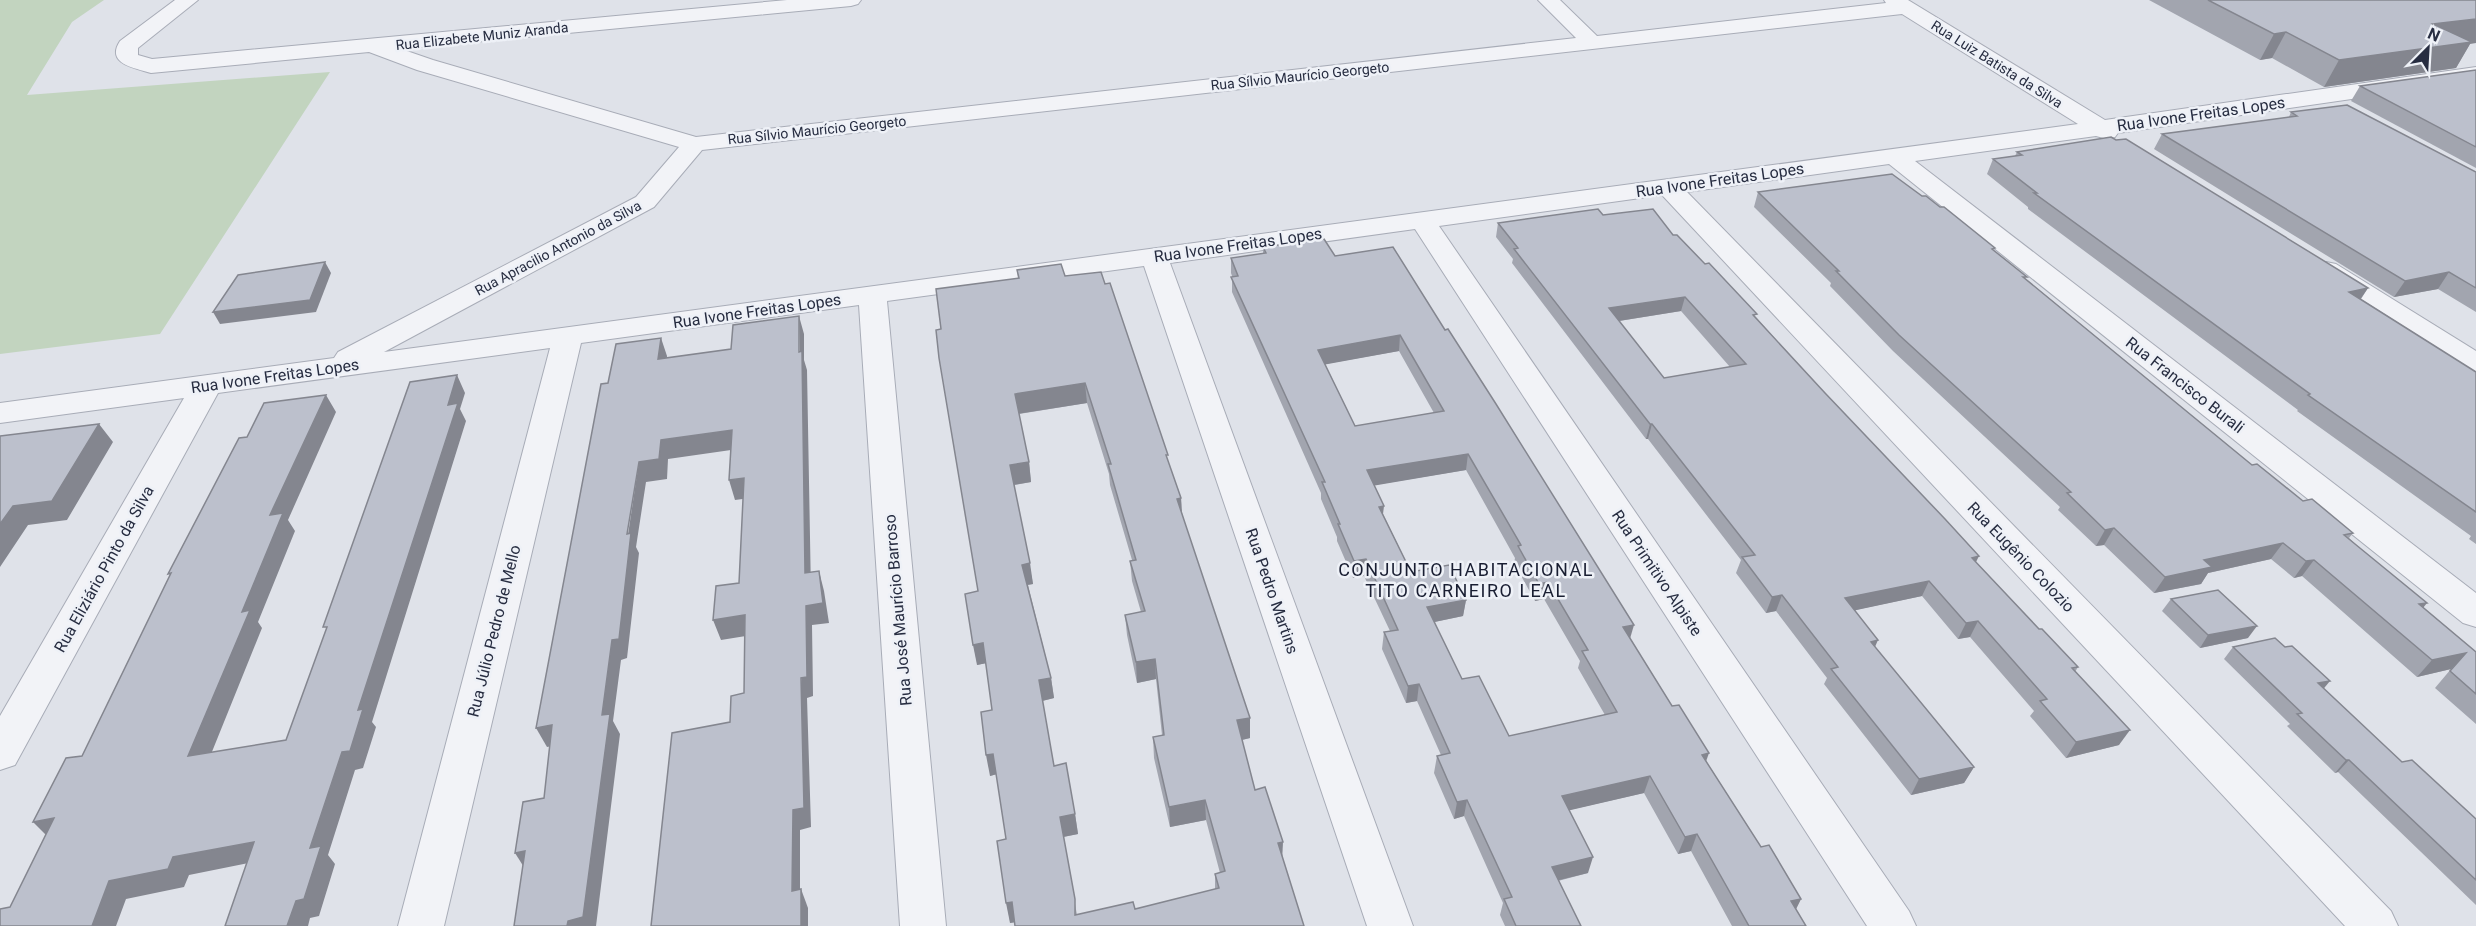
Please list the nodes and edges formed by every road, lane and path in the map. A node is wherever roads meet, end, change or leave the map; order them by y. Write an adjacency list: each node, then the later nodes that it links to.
1 (188, 0): 6 (street, Rua Elizabete Muniz Aranda)
2 (851, 0): 6 (street, Rua Elizabete Muniz Aranda)
3 (1548, 0): 5 (street)
4 (1900, 4): 5 (street, Rua Sílvio Maurício Georgeto); 10 (street, Rua Luiz Batista da Silva)
5 (1593, 43): 11 (street, Rua Sílvio Maurício Georgeto)
6 (373, 46): 11 (street)
7 (2476, 74): 8 (street, Rua Ivone Freitas Lopes)
8 (2318, 97): 9 (street); 10 (street, Rua Ivone Freitas Lopes)
9 (2349, 114)
10 (2101, 128): 12 (street, Rua Luiz Batista da Silva); 13 (street, Rua Ivone Freitas Lopes)
11 (695, 144): 21 (street, Rua Apracilio Antonio da Silva)
12 (2131, 148)
13 (1894, 156): 14 (street, Rua Ivone Freitas Lopes); 24 (street, Rua Francisco Burali)
14 (1668, 187): 15 (street, Rua Ivone Freitas Lopes); 30 (street, Rua Eugênio Colozio)
15 (1422, 220): 17 (street, Rua Ivone Freitas Lopes); 29 (street, Rua Primitivo Alpiste)
16 (2304, 256): 20 (street)
17 (1154, 257): 18 (street, Rua Ivone Freitas Lopes); 28 (street, Rua Pedro Martins)
18 (872, 295): 19 (street, Rua Ivone Freitas Lopes); 27 (street, Rua José Maurício Barroso)
19 (568, 336): 21 (street, Rua Ivone Freitas Lopes); 26 (street, Rua Júlio Pedro de Mello)
20 (2476, 364)
21 (328, 369): 22 (street, Rua Ivone Freitas Lopes)
22 (207, 385): 23 (street, Rua Ivone Freitas Lopes); 25 (street, Rua Eliziário Pinto da Silva)
23 (0, 413)
24 (2476, 613)
25 (0, 753)
26 (421, 926)
27 (923, 926)
28 (1389, 926)
29 (1893, 926)
30 (2375, 926)

